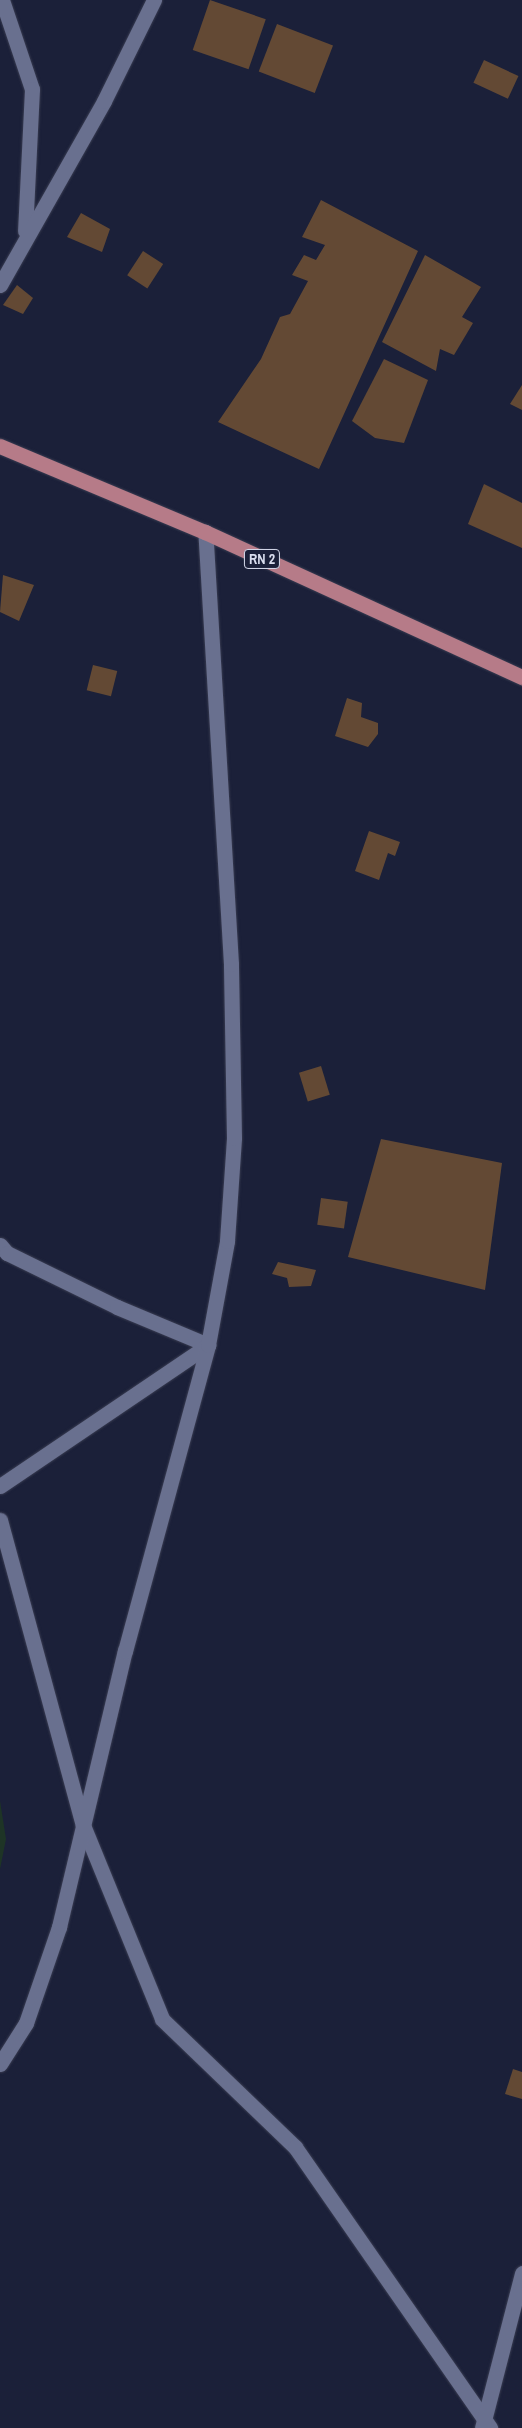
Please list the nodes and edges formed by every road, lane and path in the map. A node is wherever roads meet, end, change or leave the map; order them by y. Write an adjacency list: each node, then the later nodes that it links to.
1 (2, 0): 3 (street)
2 (154, 0): 3 (street)
3 (25, 234): 4 (street)
4 (0, 285)
5 (0, 446): 6 (highway, RN 2)
6 (205, 532): 7 (highway, RN 2); 9 (street)
7 (522, 678)
8 (0, 1245): 9 (street)
9 (208, 1345): 10 (street); 12 (street)
10 (0, 1486)
11 (0, 1520): 12 (street)
12 (83, 1825): 13 (street); 16 (street)
13 (0, 2064)
14 (522, 2273): 15 (street)
15 (516, 2319): 16 (street)
16 (485, 2425)

